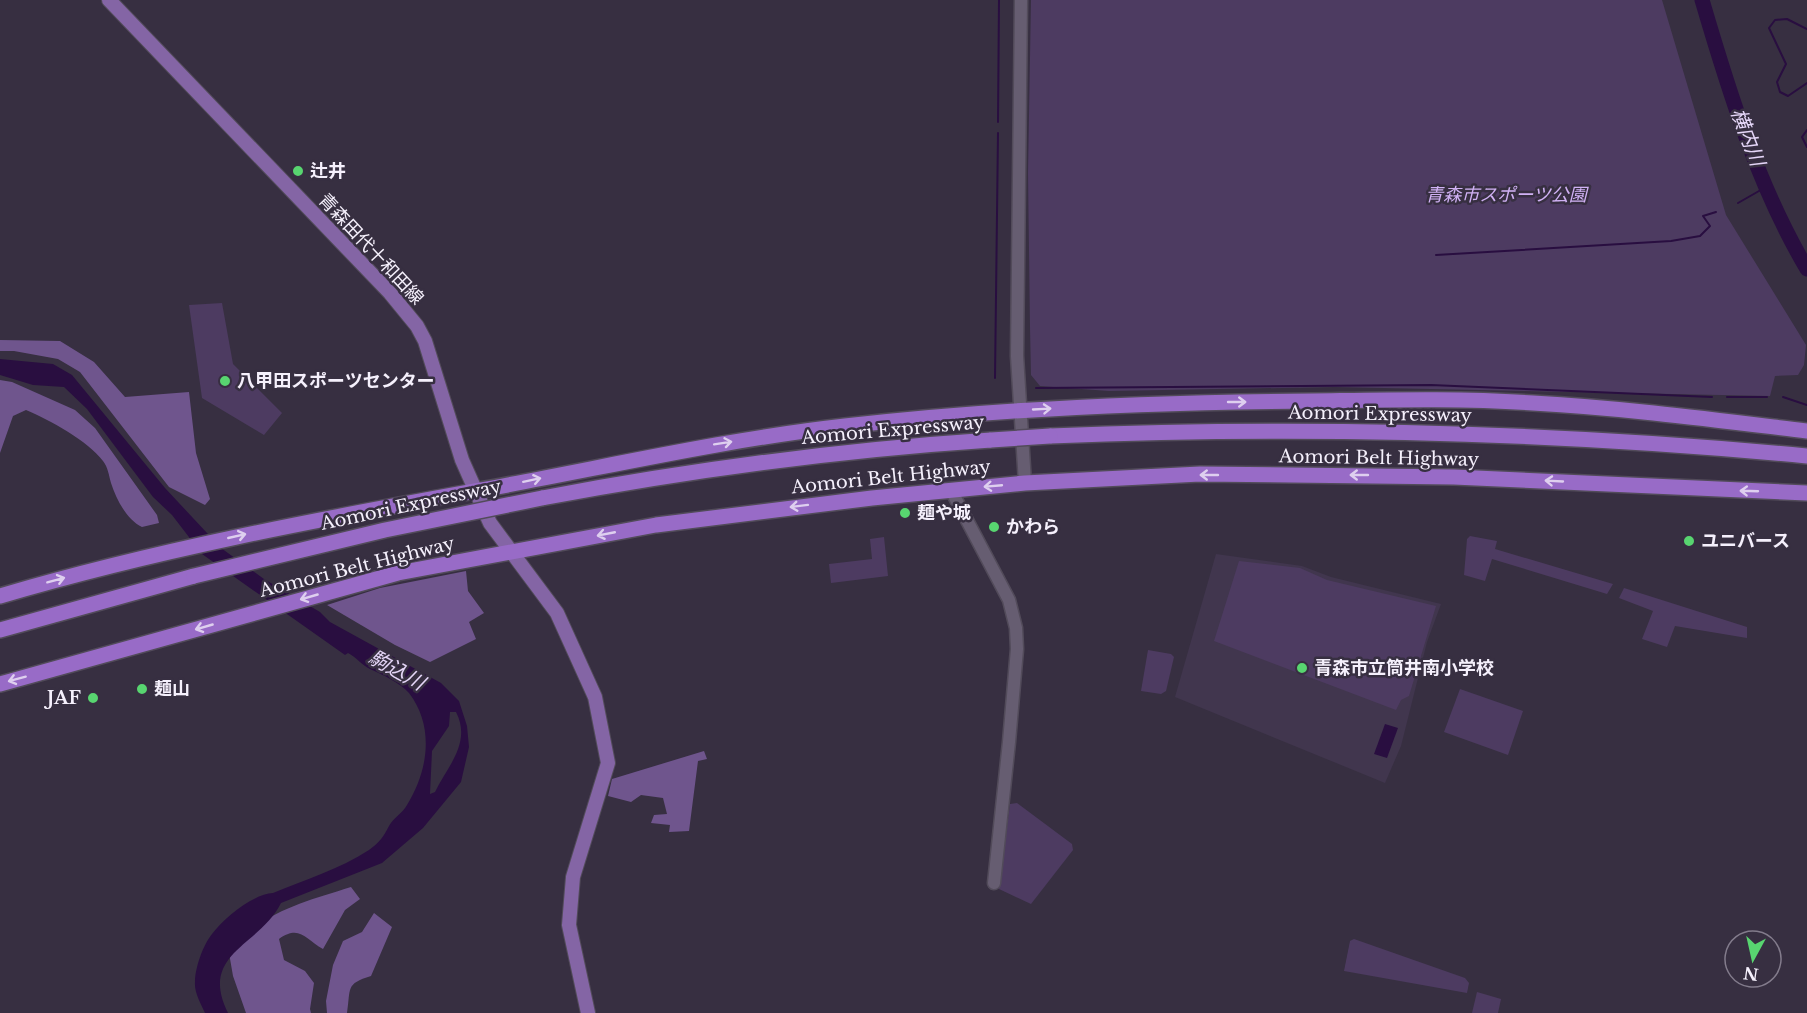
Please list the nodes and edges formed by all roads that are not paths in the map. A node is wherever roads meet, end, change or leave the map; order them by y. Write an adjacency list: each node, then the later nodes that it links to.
1 (109, 0): 8 (main road, 青森田代十和田線)
2 (1021, 0): 3 (street)
3 (1019, 410): 4 (highway, one-way to 4); 6 (street); 8 (highway, one-way to 3)
4 (1807, 431)
5 (1807, 456): 12 (highway, Aomori Expressway, bridge)
6 (1025, 483): 7 (highway, Aomori Belt Highway, one-way to 7); 9 (highway, Aomori Belt Highway, one-way to 6)
7 (951, 490): 10 (highway, Aomori Belt Highway, one-way to 10); 14 (street)
8 (475, 491): 10 (main road, 青森田代十和田線); 11 (highway, one-way to 8)
9 (1807, 493)
10 (509, 552): 13 (highway, Aomori Belt Highway, one-way to 13); 15 (main road, 青森田代十和田線)
11 (0, 596)
12 (0, 630)
13 (0, 684)
14 (994, 884)
15 (588, 1013)

